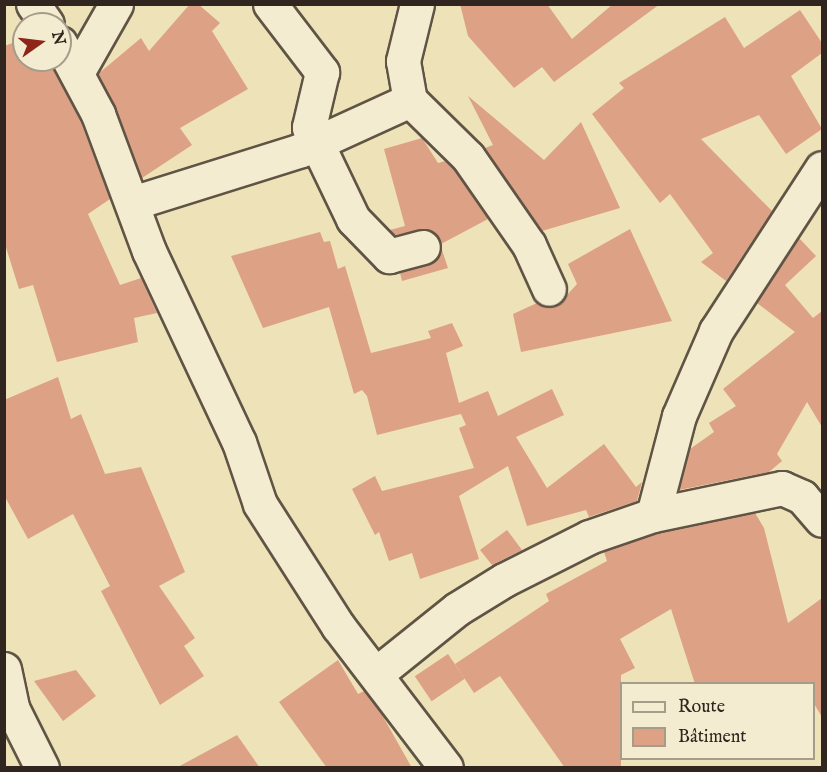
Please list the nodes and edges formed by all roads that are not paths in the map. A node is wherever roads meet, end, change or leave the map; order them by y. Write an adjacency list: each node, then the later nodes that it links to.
1 (116, 4): 5 (street)
2 (270, 4): 7 (street)
3 (417, 4): 6 (street)
4 (72, 62): 5 (street)
5 (78, 71): 9 (street)
6 (410, 100): 7 (street); 11 (street)
7 (316, 144): 9 (street); 10 (street)
8 (822, 168): 12 (street)
9 (132, 203): 15 (street)
10 (423, 247)
11 (549, 289)
12 (653, 515): 13 (street); 15 (street)
13 (822, 520)
14 (4, 669): 16 (street)
15 (375, 674): 17 (street)
16 (42, 768)
17 (446, 768)

